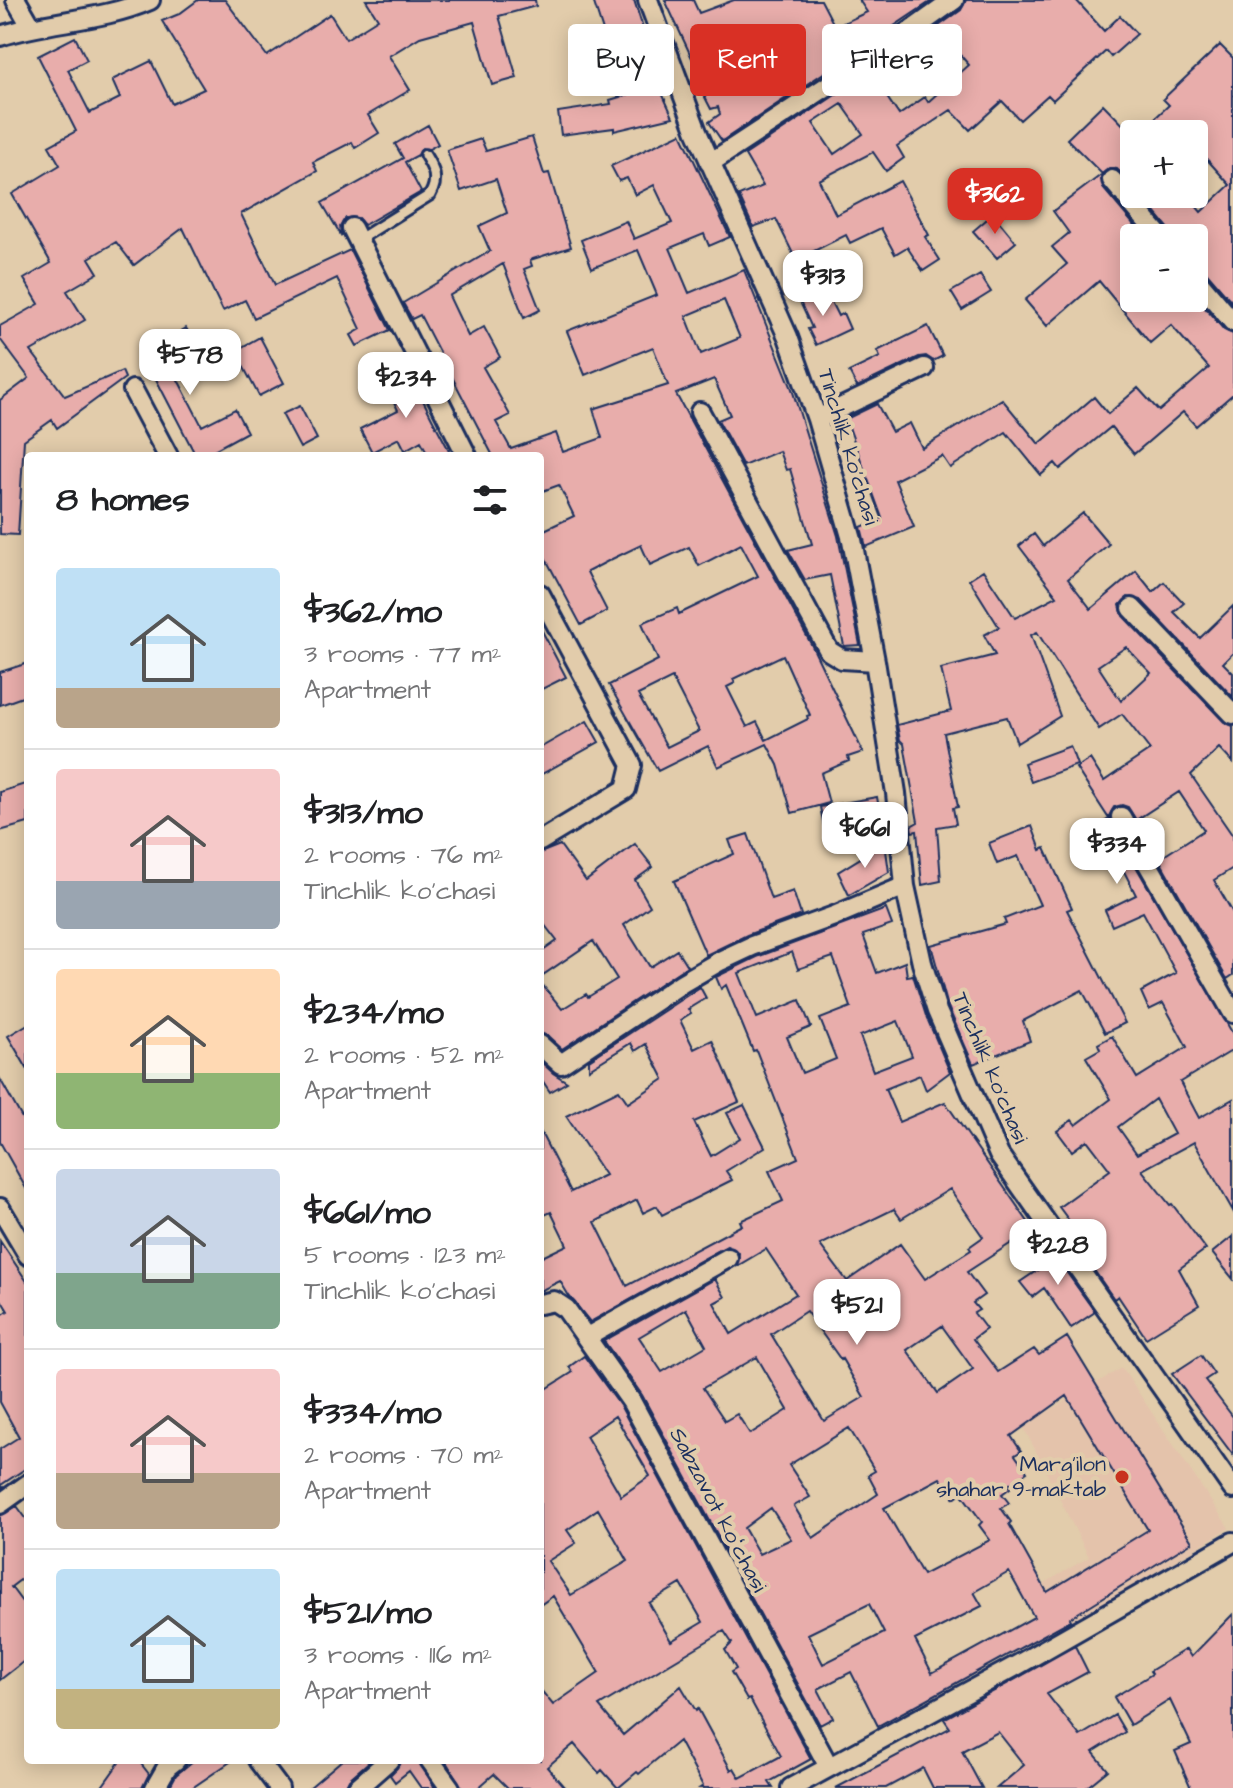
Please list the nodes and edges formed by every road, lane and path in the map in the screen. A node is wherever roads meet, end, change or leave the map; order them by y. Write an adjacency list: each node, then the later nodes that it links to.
1 (16, 0): 5 (street)
2 (150, 0): 5 (street)
3 (648, 0): 8 (street, Tinchlik ko'chasi)
4 (954, 0): 8 (street)
5 (31, 26): 6 (street)
6 (0, 36)
7 (425, 155): 11 (lane)
8 (710, 163): 17 (street, Tinchlik ko'chasi)
9 (1112, 180): 10 (street)
10 (1149, 224)
11 (355, 234): 19 (street)
12 (1208, 293): 13 (street)
13 (1233, 322)
14 (924, 368): 17 (street)
15 (133, 390): 18 (street)
16 (700, 412): 22 (street)
17 (817, 419): 22 (street, Tinchlik ko'chasi)
18 (166, 452)
19 (465, 452)
20 (544, 601): 25 (street)
21 (1132, 608): 23 (street)
22 (875, 661): 26 (street, Tinchlik ko'chasi)
23 (1233, 714)
24 (1121, 817): 27 (street)
25 (544, 839)
26 (905, 886): 28 (street); 35 (street, Tinchlik ko'chasi)
27 (1233, 1013)
28 (544, 1049)
29 (0, 1208): 30 (street)
30 (24, 1248)
31 (728, 1258): 33 (street)
32 (544, 1303): 33 (street, Sabzavot koʻchasi)
33 (587, 1337): 42 (street, Sabzavot koʻchasi)
34 (24, 1487): 36 (street)
35 (1233, 1489)
36 (0, 1504)
37 (1233, 1542): 42 (street)
38 (171, 1764): 43 (street)
39 (261, 1764): 44 (street)
40 (384, 1764): 45 (street)
41 (433, 1764): 46 (street)
42 (829, 1767): 47 (street)
43 (155, 1788)
44 (279, 1788)
45 (357, 1788)
46 (450, 1788)
47 (791, 1788)

